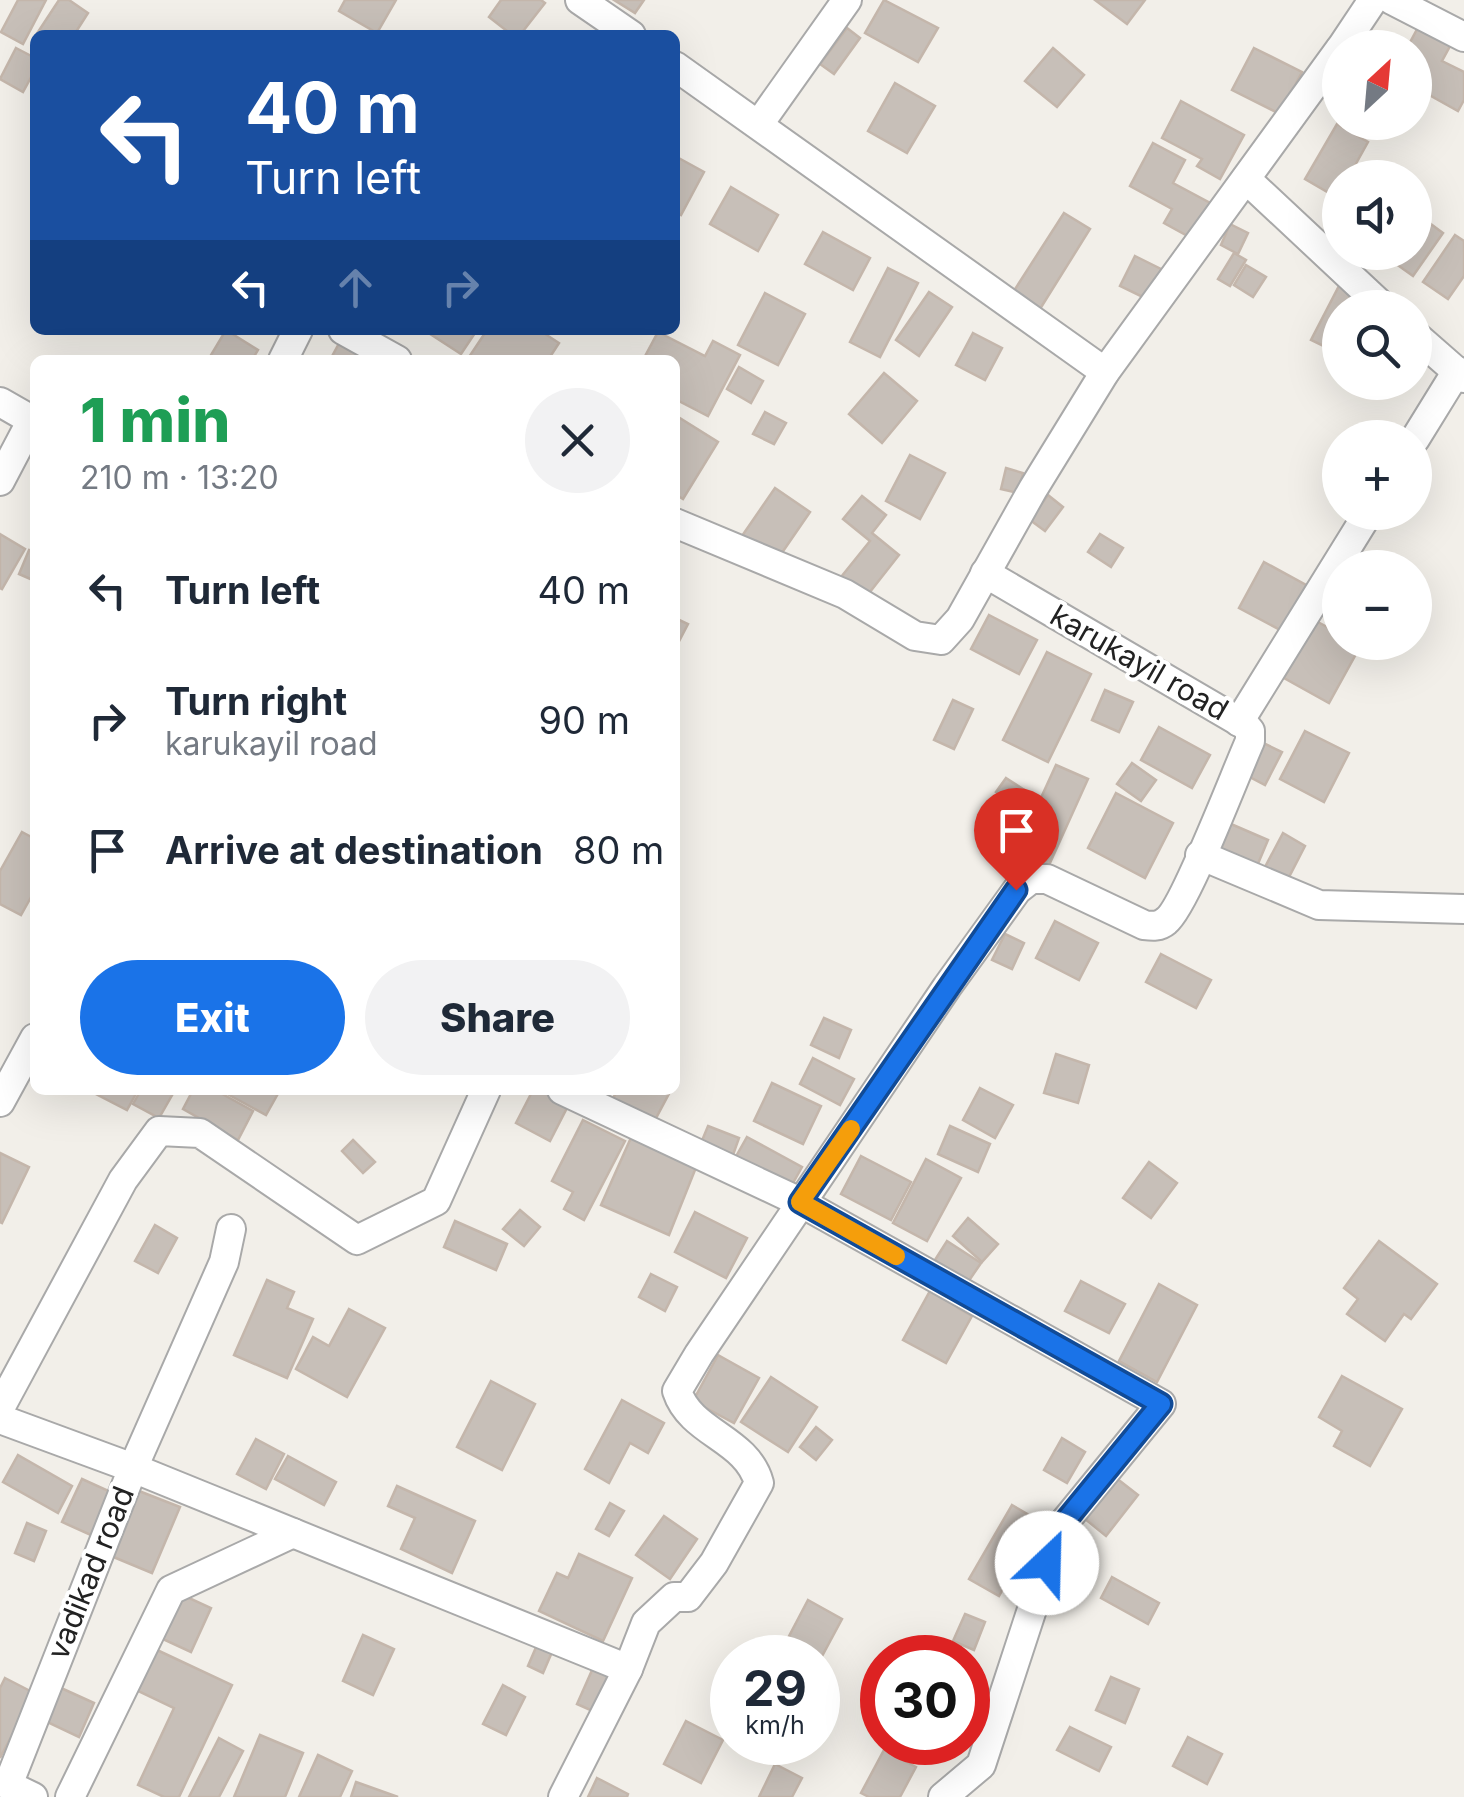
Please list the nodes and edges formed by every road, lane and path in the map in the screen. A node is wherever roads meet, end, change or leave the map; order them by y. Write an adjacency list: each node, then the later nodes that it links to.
1 (580, 0): 5 (street)
2 (848, 0): 10 (street)
3 (1373, 0): 6 (street)
4 (1392, 0): 7 (street)
5 (624, 30)
6 (1352, 30)
7 (1464, 36)
8 (680, 69): 10 (street)
9 (1322, 73): 11 (street)
10 (758, 124): 16 (street)
11 (1246, 179): 12 (street); 16 (street)
12 (1365, 290)
13 (352, 335): 15 (street)
14 (1432, 349): 17 (street)
15 (388, 355)
16 (1105, 372): 25 (street)
17 (1461, 374): 20 (street)
18 (0, 402): 19 (street)
19 (30, 419)
20 (1428, 420)
21 (30, 426): 22 (street)
22 (0, 481)
23 (680, 526): 25 (street)
24 (1358, 530): 26 (street)
25 (985, 573): 26 (street, karukayil road)
26 (1239, 722): 27 (street, karukayil road)
27 (1200, 854): 28 (street); 33 (street, karukayil road)
28 (1464, 908)
29 (30, 1047): 32 (street)
30 (484, 1095): 35 (street)
31 (573, 1095): 33 (street)
32 (0, 1102)
33 (800, 1202): 39 (street, karukayil road); 43 (street)
34 (232, 1229): 37 (street)
35 (0, 1408)
36 (0, 1419): 37 (street, vadikad road)
37 (133, 1468): 38 (street); 40 (street, vadikad road)
38 (294, 1533): 39 (street); 41 (street)
39 (628, 1668): 42 (street, karukayil road)
40 (14, 1788)
41 (70, 1797)
42 (563, 1797)
43 (943, 1797)

